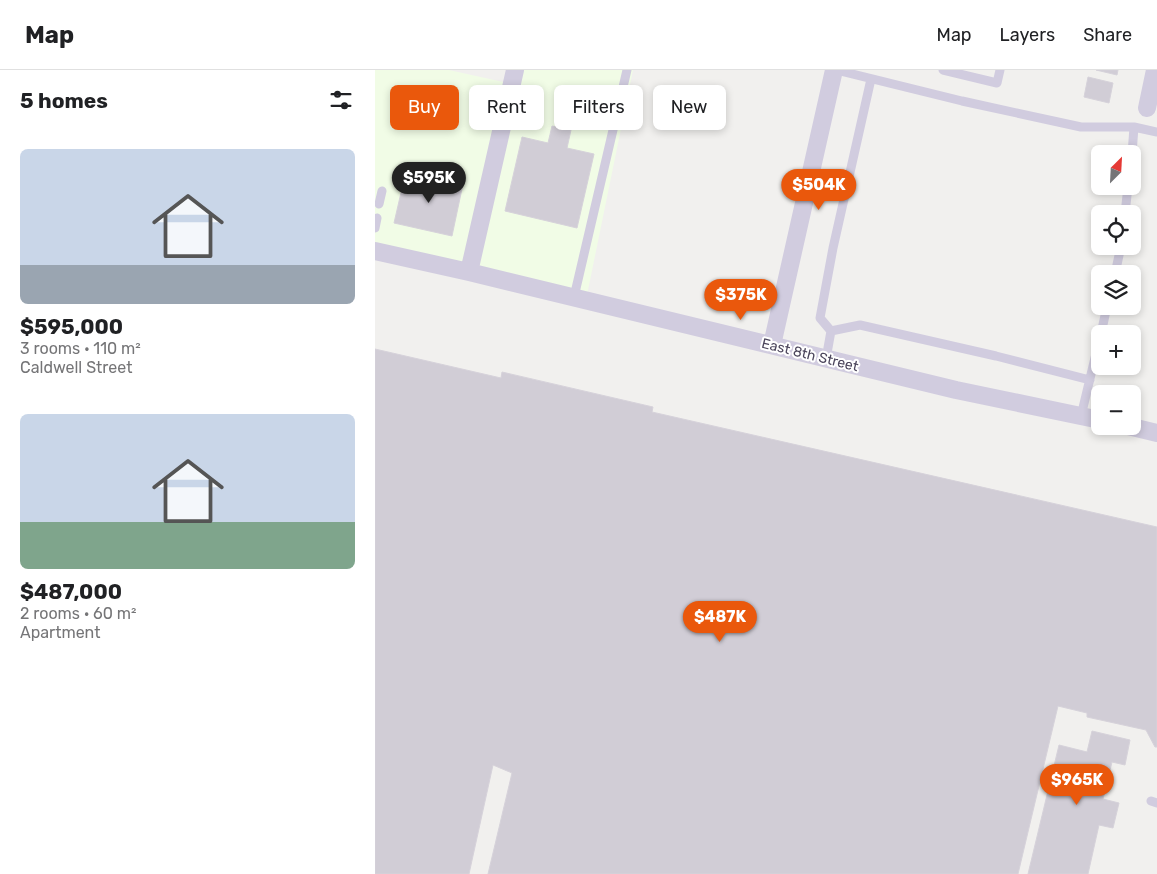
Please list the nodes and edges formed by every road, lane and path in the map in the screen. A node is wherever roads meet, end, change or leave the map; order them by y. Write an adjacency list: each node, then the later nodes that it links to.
1 (515, 70): 15 (street)
2 (627, 70): 16 (lane)
3 (835, 70): 7 (lane); 18 (street)
4 (943, 70): 5 (lane)
5 (1000, 70)
6 (1155, 70): 8 (street)
7 (871, 79): 9 (lane); 17 (lane)
8 (1147, 108)
9 (1135, 127): 10 (lane); 11 (lane)
10 (1157, 132)
11 (1132, 145)
12 (382, 191): 13 (lane)
13 (379, 204)
14 (375, 251): 15 (street, East 8th Street)
15 (469, 272): 16 (street, East 8th Street)
16 (573, 297): 18 (street, East 8th Street)
17 (831, 331): 19 (lane); 21 (lane)
18 (772, 345): 19 (street, East 8th Street)
19 (826, 359): 22 (street, East 8th Street)
20 (1091, 375): 21 (lane)
21 (1090, 380): 22 (lane)
22 (1081, 416): 23 (street, East 8th Street)
23 (1091, 418)
24 (1141, 429): 25 (street)
25 (1157, 433)

